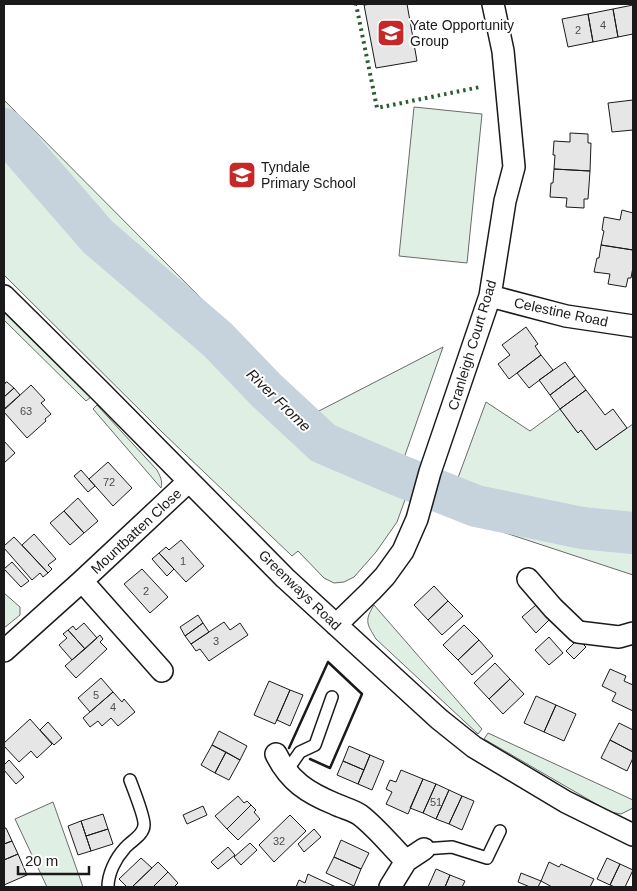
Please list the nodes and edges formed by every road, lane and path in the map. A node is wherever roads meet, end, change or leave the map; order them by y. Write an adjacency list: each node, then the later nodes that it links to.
1 (493, 4): 3 (street, Cranleigh Court Road)
2 (4, 296): 5 (street, Greenways Road)
3 (490, 296): 4 (street, Celestine Road); 8 (street, Cranleigh Court Road)
4 (633, 326)
5 (189, 481): 7 (street, Mountbatten Close); 8 (street, Greenways Road)
6 (528, 578): 9 (street)
7 (82, 581): 10 (street, Mountbatten Close); 11 (street, Mountbatten Close)
8 (336, 625): 16 (street, Greenways Road)
9 (633, 633)
10 (4, 651)
11 (162, 671)
12 (332, 697): 13 (lane)
13 (284, 774): 18 (street)
14 (130, 780): 19 (lane)
15 (500, 831): 17 (lane)
16 (633, 835)
17 (424, 849): 18 (street)
18 (406, 861): 20 (street)
19 (108, 887)
20 (390, 887)

